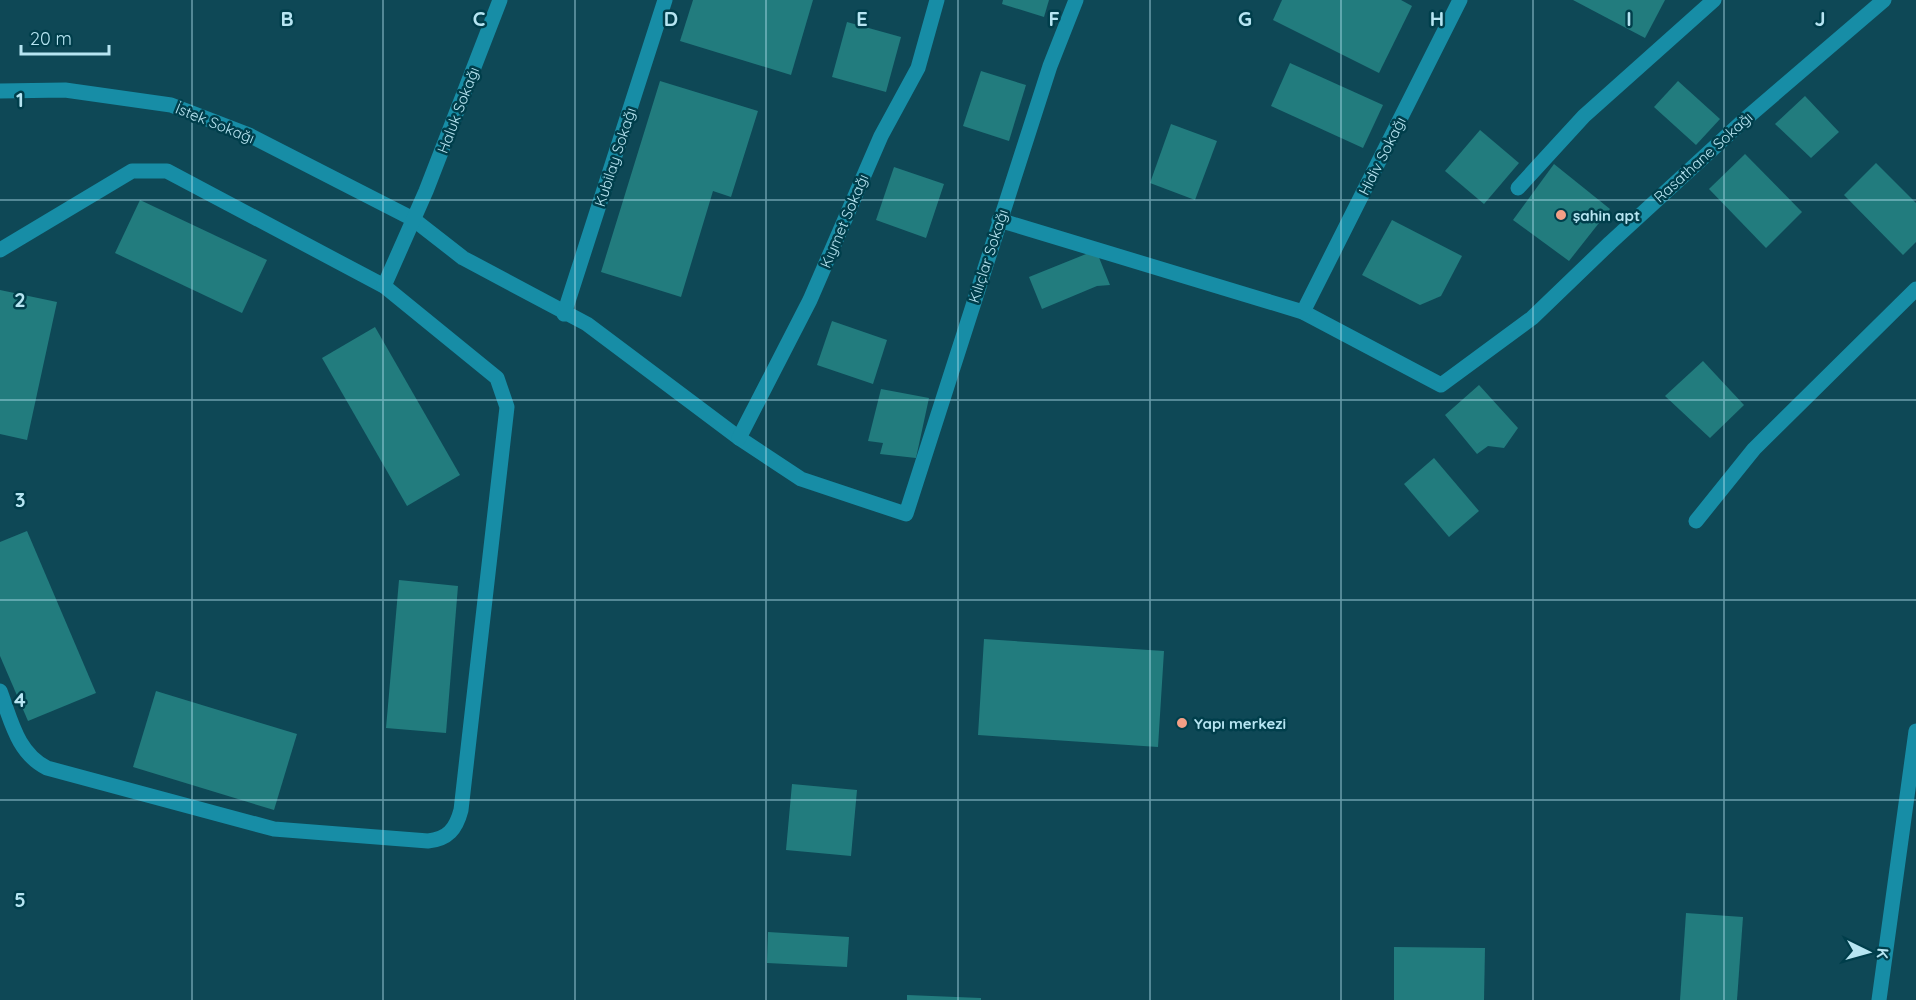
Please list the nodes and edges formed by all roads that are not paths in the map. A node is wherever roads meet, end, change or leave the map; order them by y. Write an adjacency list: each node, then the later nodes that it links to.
1 (500, 0): 10 (street, Haluk Sokağı)
2 (665, 0): 16 (street, Kubilay Sokağı)
3 (938, 0): 17 (street, Kıymet Sokağı)
4 (1076, 0): 11 (street, Kılıçlar Sokağı)
5 (1460, 0): 15 (street, Hidiv Sokağı)
6 (1714, 0): 9 (street)
7 (1884, 0): 15 (street, Rasathane Sokağı)
8 (0, 91): 10 (street, İstek Sokağı)
9 (1518, 188)
10 (413, 219): 13 (street, Haluk Sokağı); 16 (street, İstek Sokağı)
11 (999, 220): 15 (street); 18 (street, Kılıçlar Sokağı)
12 (0, 250): 13 (street)
13 (384, 286): 20 (street)
14 (1916, 289): 19 (street)
15 (1303, 312)
16 (564, 314): 17 (street, İstek Sokağı)
17 (739, 438): 18 (street, İstek Sokağı)
18 (906, 514)
19 (1696, 521)
20 (0, 691)
21 (1916, 731): 22 (street)
22 (1880, 1000)

